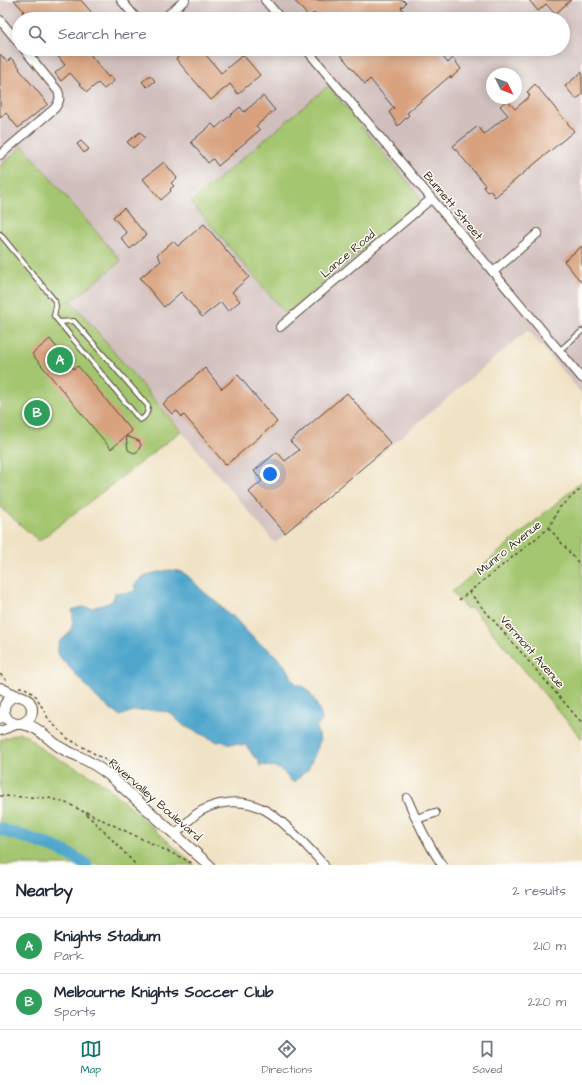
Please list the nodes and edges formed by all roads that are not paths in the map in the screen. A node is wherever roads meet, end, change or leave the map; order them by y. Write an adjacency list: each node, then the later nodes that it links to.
1 (121, 0): 4 (street)
2 (185, 0): 5 (street)
3 (265, 0): 6 (street)
4 (131, 12)
5 (171, 12)
6 (275, 12)
7 (0, 20): 8 (street)
8 (12, 35)
9 (30, 56): 11 (street)
10 (312, 56): 12 (street, Bunnett Street)
11 (0, 155)
12 (431, 199): 15 (street, Bunnett Street); 17 (street, Lance Road)
13 (538, 233): 15 (street)
14 (0, 234): 16 (lane)
15 (492, 272): 19 (street, Bunnett Street)
16 (59, 322): 16 (lane)
17 (280, 327)
18 (582, 331): 19 (lane)
19 (558, 351): 20 (street, Bunnett Street)
20 (582, 378)
21 (0, 688): 22 (street)
22 (17, 696): 23 (street); 24 (street)
23 (31, 706): 25 (street); 27 (street, Rivervalley Boulevard)
24 (2, 709): 25 (street)
25 (20, 724): 26 (street); 27 (street, Rivervalley Boulevard)
26 (0, 731)
27 (42, 732): 31 (street, Rivervalley Boulevard)
28 (407, 798): 30 (street)
29 (435, 813): 30 (street)
30 (416, 820): 34 (street)
31 (175, 835): 32 (street, Rivervalley Boulevard); 33 (street)
32 (209, 865)
33 (324, 865)
34 (442, 865)

